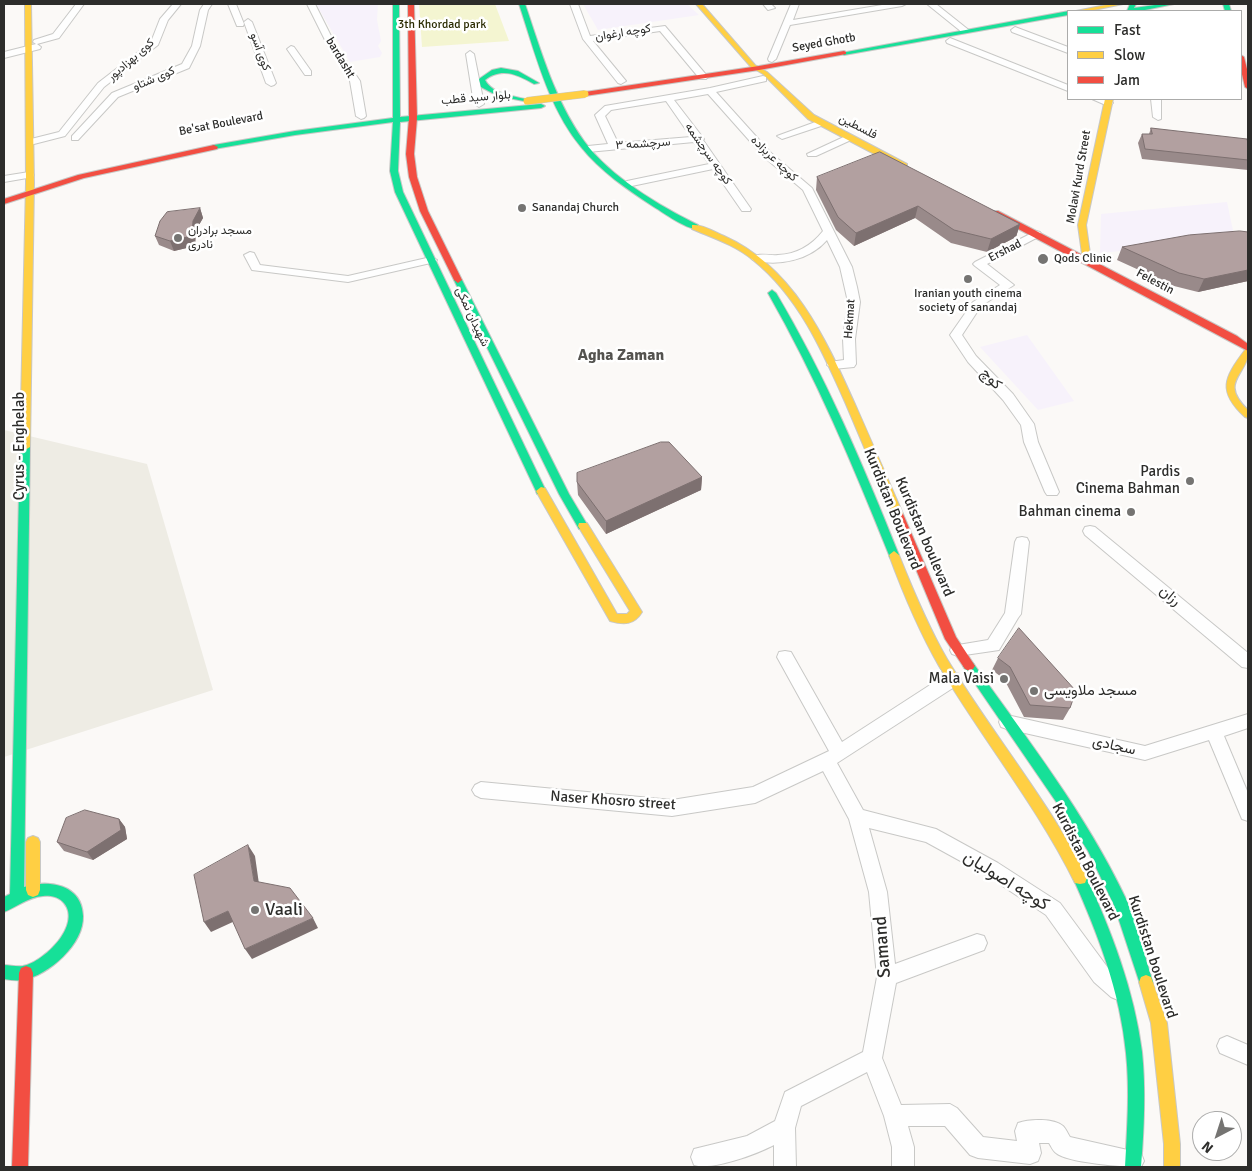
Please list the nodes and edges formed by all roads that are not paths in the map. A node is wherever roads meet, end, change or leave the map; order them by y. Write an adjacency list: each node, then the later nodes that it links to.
1 (28, 4): 28 (main road, Cyrus - Enghelab)
2 (40, 4): 28 (main road, Cyrus - Enghelab)
3 (80, 4): 28 (street)
4 (177, 4): 67 (street, کوی بهزادپور)
5 (208, 4): 64 (street, کوی شتاو)
6 (232, 4): 46 (street, کوی آسو)
7 (311, 4): 60 (street, bardasht)
8 (396, 4): 31 (main road, شهیدان نمکی)
9 (411, 4): 29 (main road, شهیدان نمکی)
10 (510, 4): 30 (main road)
11 (522, 4): 53 (main road, Kurdistan boulevard)
12 (574, 4): 26 (street, کوچه ارغوان)
13 (699, 4): 36 (main road, فلسطین)
14 (795, 4): 23 (street)
15 (902, 4): 23 (street)
16 (931, 4): 25 (street)
17 (1120, 4): 19 (main road)
18 (1171, 4): 20 (main road)
19 (1097, 10)
20 (1135, 10)
21 (1067, 13): 25 (main road, Seyed Ghotb)
22 (1067, 21): 24 (main road, Seyed Ghotb)
23 (788, 23): 37 (street)
24 (1016, 30): 27 (main road, Seyed Ghotb); 33 (street)
25 (966, 31): 39 (main road, Seyed Ghotb)
26 (587, 39): 44 (street, کوچه ارغوان); 45 (street)
27 (950, 41): 41 (main road, Seyed Ghotb); 48 (street)
28 (34, 46): 35 (street); 67 (main road, Cyrus - Enghelab)
29 (411, 46): 31 (main road); 58 (main road, شهیدان نمکی)
30 (524, 46)
31 (396, 47): 59 (main road, شهیدان نمکی)
32 (290, 49): 42 (street)
33 (1067, 50)
34 (470, 54): 56 (street)
35 (4, 55)
36 (745, 55): 37 (main road); 41 (main road, فلسطین)
37 (772, 59): 39 (main road)
38 (1242, 61): 43 (main road)
39 (794, 62): 41 (main road, Seyed Ghotb)
40 (529, 66): 47 (main road)
41 (758, 72): 44 (main road, Seyed Ghotb); 49 (street); 50 (main road, Seyed Ghotb); 62 (main road, فلسطین)
42 (308, 73)
43 (1246, 76)
44 (703, 77): 50 (main road, Seyed Ghotb)
45 (621, 81)
46 (271, 83)
47 (536, 83): 52 (main road); 57 (main road)
48 (1067, 88)
49 (710, 91): 51 (street); 81 (street, کوچه عربزاده)
50 (586, 97): 52 (main road, بلوار سید قطب, bridge); 57 (main road)
51 (669, 99): 65 (street, کوچه سرچشمه); 68 (street)
52 (527, 100): 56 (main road, بلوار سید قطب)
53 (559, 100): 57 (main road); 69 (main road, Kurdistan boulevard)
54 (1105, 100): 85 (main road, Molavi Kurd Street)
55 (1156, 100): 61 (street)
56 (479, 104): 58 (main road, بلوار سید قطب)
57 (545, 106): 58 (main road, بلوار سید قطب)
58 (413, 114): 59 (main road, Be'sat Boulevard); 87 (main road, شهیدان نمکی)
59 (397, 115): 60 (main road, Be'sat Boulevard); 75 (main road, Be'sat Boulevard); 89 (main road, شهیدان نمکی)
60 (361, 116): 75 (main road, Be'sat Boulevard)
61 (1158, 117)
62 (818, 124): 63 (street); 66 (main road, فلسطین)
63 (782, 136)
64 (75, 138)
65 (699, 139): 68 (street, سرچشمه ۳); 71 (street, کوچه سرچشمه)
66 (846, 139): 70 (street); 72 (main road, فلسطین)
67 (33, 142): 75 (main road, Cyrus - Enghelab)
68 (614, 146): 69 (street, سرچشمه ۳)
69 (588, 148): 76 (main road, Kurdistan boulevard)
70 (812, 154)
71 (715, 166): 76 (street); 79 (street, کوچه سرچشمه)
72 (915, 174)
73 (596, 175): 83 (main road)
74 (4, 180): 75 (street)
75 (32, 183): 77 (main road); 78 (main road); 103 (main road, Cyrus - Enghelab); 117 (main road)
76 (627, 184): 88 (main road, Kurdistan boulevard)
77 (4, 193)
78 (4, 202)
79 (746, 209)
80 (986, 211): 82 (main road)
81 (828, 232): 88 (street); 96 (street, Hekmat)
82 (1033, 236): 84 (main road); 92 (street, Ershad)
83 (695, 240)
84 (1048, 241): 85 (main road); 90 (main road, Felestin)
85 (1084, 241): 90 (main road, Molavi Kurd Street)
86 (250, 255): 89 (street)
87 (447, 255): 89 (main road); 99 (main road, شهیدان نمکی)
88 (757, 258): 96 (main road, Kurdistan boulevard)
89 (430, 260): 100 (main road, شهیدان نمکی)
90 (1087, 261): 94 (main road, Felestin)
91 (756, 274): 107 (main road, Kurdistan Boulevard)
92 (1008, 284): 98 (street, کوچ)
93 (1248, 336): 94 (main road)
94 (1237, 340): 95 (main road, Felestin)
95 (1248, 350): 97 (main road)
96 (833, 366): 104 (main road, Kurdistan boulevard)
97 (1248, 415)
98 (1052, 492)
99 (564, 494): 100 (main road); 100 (main road, شهیدان نمکی)
100 (546, 502)
101 (1090, 531): 106 (street, رزان)
102 (1022, 542): 104 (street)
103 (35, 567)
104 (958, 650): 109 (main road, Kurdistan boulevard)
105 (785, 656): 111 (street, Samand)
106 (1248, 662)
107 (953, 679): 111 (street, Naser Khosro street); 123 (main road, Kurdistan Boulevard)
108 (1248, 721): 110 (street, سجادی)
109 (1007, 722): 110 (street, سجادی); 135 (main road, Kurdistan boulevard)
110 (1214, 732): 113 (street)
111 (833, 757): 112 (street, Naser Khosro street); 114 (street, Samand)
112 (481, 790)
113 (1248, 813)
114 (857, 817): 122 (street, Samand); 123 (street, کوچه اصولیان)
115 (33, 831): 116 (main road)
116 (33, 890): 117 (main road); 121 (main road)
117 (17, 896): 118 (main road)
118 (4, 906)
119 (977, 943): 122 (street)
120 (4, 972): 121 (main road)
121 (26, 972): 132 (main road)
122 (887, 978): 126 (street, Samand)
123 (1121, 993): 131 (main road, Kurdistan Boulevard)
124 (1227, 1046): 125 (street)
125 (1248, 1055)
126 (872, 1058): 127 (street); 128 (street)
127 (895, 1116): 130 (street); 134 (street)
128 (784, 1128): 129 (street); 133 (street)
129 (702, 1157)
130 (1031, 1160): 131 (street)
131 (1133, 1164)
132 (20, 1167)
133 (785, 1167)
134 (903, 1167)
135 (1172, 1167)

